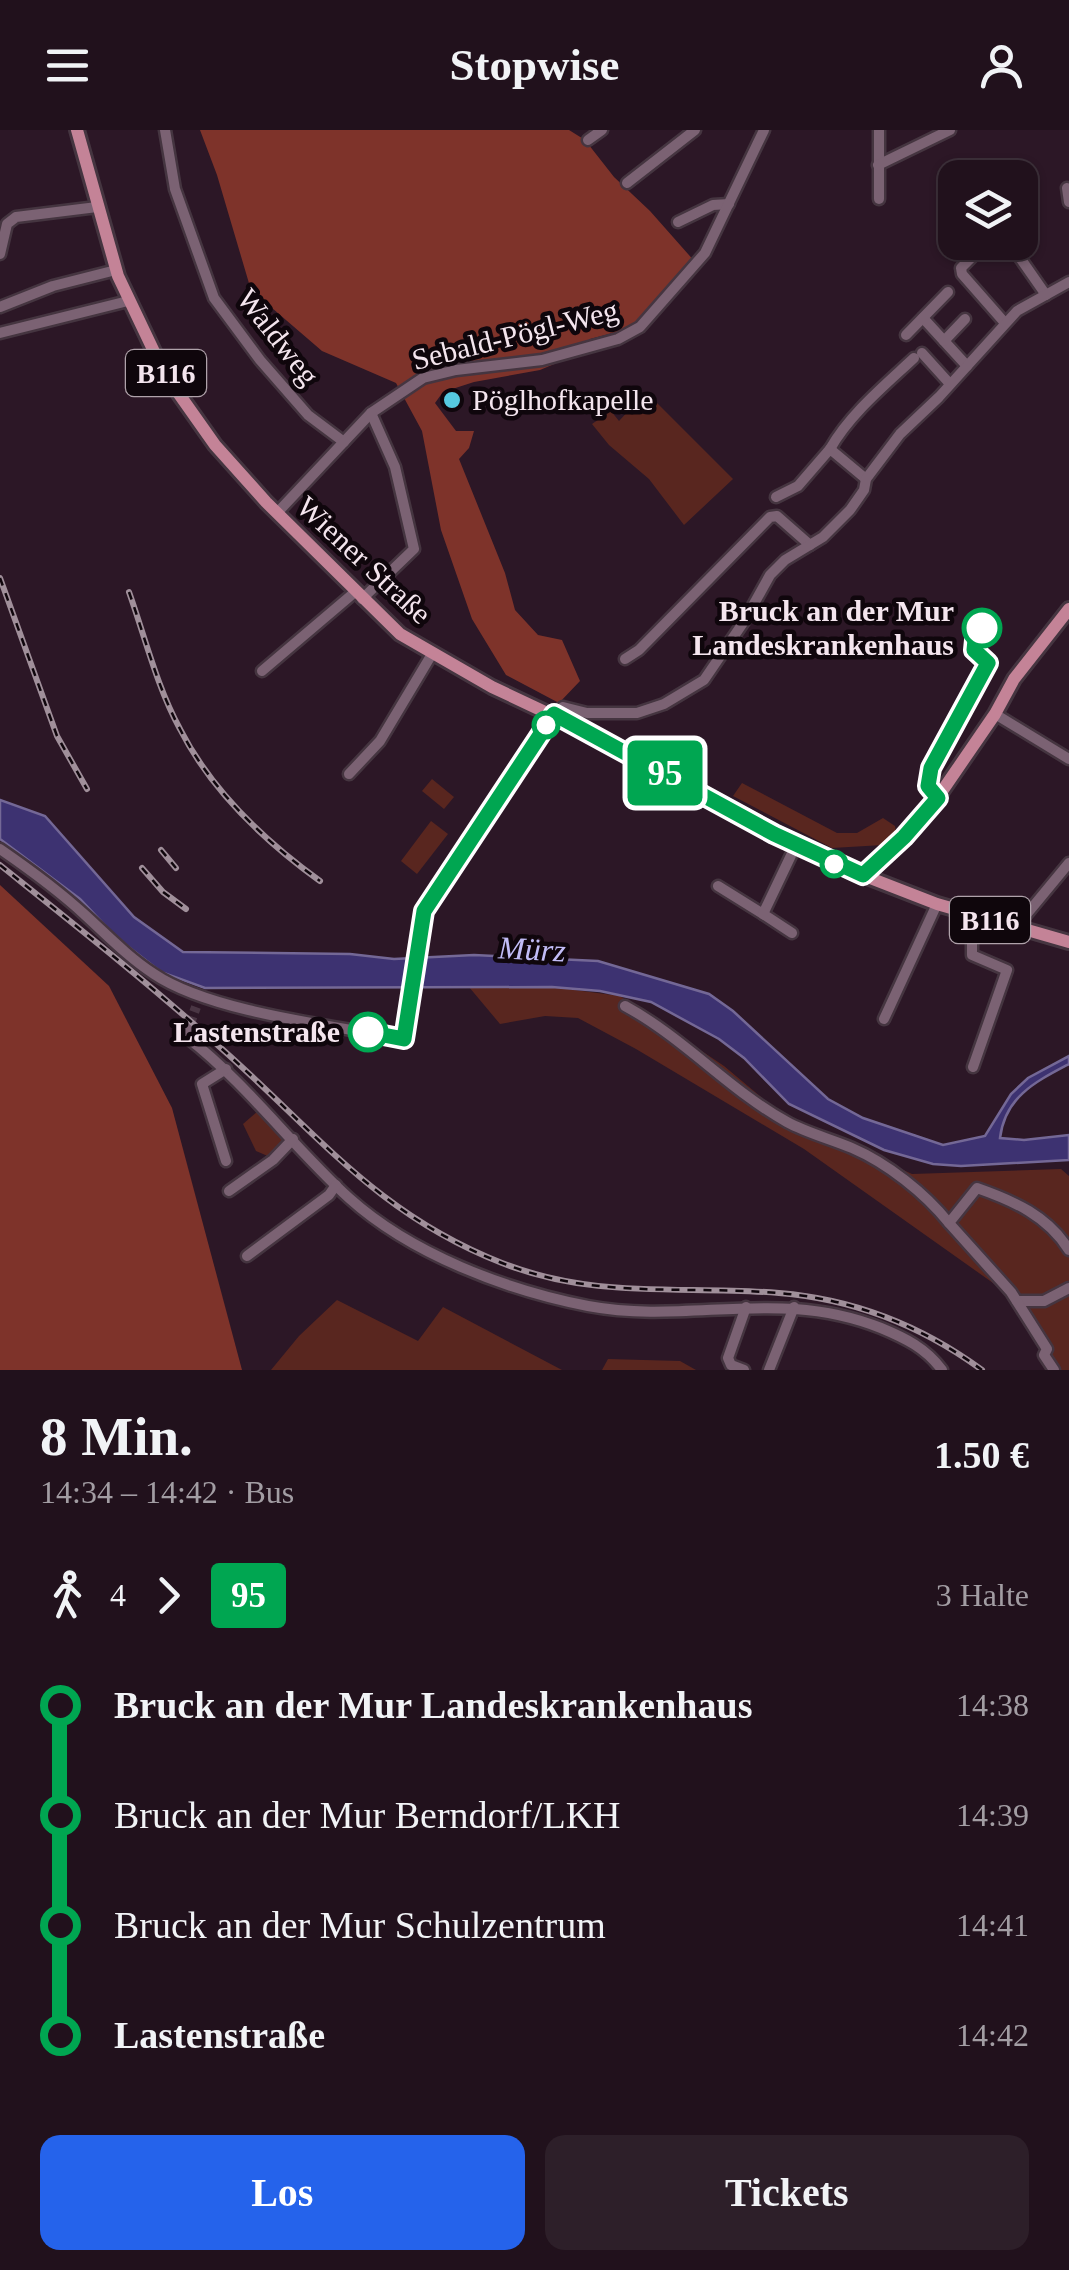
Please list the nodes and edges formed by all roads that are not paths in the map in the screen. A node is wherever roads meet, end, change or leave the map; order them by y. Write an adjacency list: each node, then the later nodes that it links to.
1 (68, 130): 16 (main road, Wiener Straße)
2 (77, 130): 16 (main road, Wiener Straße)
3 (165, 130): 36 (street, Waldweg)
4 (602, 130): 9 (street)
5 (695, 130): 11 (street)
6 (764, 130): 15 (street, Sebald-Pögl-Weg)
7 (879, 130): 10 (street)
8 (950, 130): 10 (street)
9 (588, 140)
10 (878, 165): 13 (street)
11 (627, 183)
12 (1067, 188): 14 (street)
13 (880, 199)
14 (1069, 202)
15 (729, 204): 17 (street); 35 (street, Sebald-Pögl-Weg)
16 (97, 207): 18 (street); 21 (main road, Wiener Straße / B116)
17 (678, 222)
18 (0, 254)
19 (969, 260): 29 (street)
20 (1022, 260): 24 (street)
21 (116, 270): 25 (main road, Wiener Straße / B116); 26 (street)
22 (1066, 288): 24 (street)
23 (948, 292): 27 (street)
24 (1046, 295): 29 (street)
25 (128, 302): 30 (street); 40 (main road, Wiener Straße / B116)
26 (0, 307)
27 (923, 318): 31 (street); 32 (street)
28 (966, 319): 32 (street)
29 (1005, 323): 33 (street)
30 (0, 333)
31 (906, 335)
32 (944, 341): 33 (street)
33 (967, 366): 34 (street)
34 (950, 384): 37 (street); 38 (street)
35 (371, 414): 36 (street, Sebald-Pögl-Weg); 42 (street)
36 (344, 442): 40 (street, Sebald-Pögl-Weg)
37 (830, 449): 38 (street); 39 (street)
38 (866, 479): 41 (street)
39 (776, 497)
40 (277, 513): 42 (main road, Wiener Straße / B116)
41 (810, 545): 45 (street); 47 (street)
42 (358, 596): 44 (main road, Wiener Straße / B116); 46 (street)
43 (1068, 612): 48 (main road)
44 (432, 654): 47 (main road, Wiener Straße / B116); 50 (street)
45 (625, 658)
46 (262, 671)
47 (554, 714): 51 (main road, Wiener Straße / B116); 52 (street)
48 (995, 714): 49 (street); 54 (main road)
49 (1069, 758)
50 (349, 774)
51 (796, 845): 54 (main road, Wiener Straße / B116); 57 (street)
52 (0, 848)
53 (1069, 863): 59 (street)
54 (863, 875): 56 (main road, Wiener Straße / B116)
55 (718, 886): 57 (street)
56 (937, 904): 58 (main road, Wiener Straße / B116); 63 (street)
57 (763, 914): 60 (street)
58 (980, 918): 59 (main road, Wiener Straße / B116); 65 (street)
59 (1016, 927): 61 (main road, Wiener Straße / B116)
60 (792, 933)
61 (1069, 942)
62 (625, 1006): 71 (street)
63 (884, 1019)
64 (189, 1026): 66 (street)
65 (972, 1067)
66 (226, 1069): 67 (street); 68 (street)
67 (293, 1139): 69 (street); 70 (street)
68 (226, 1161)
69 (336, 1186): 73 (street); 77 (street)
70 (229, 1191)
71 (948, 1223): 72 (street); 75 (street)
72 (1069, 1250)
73 (247, 1256)
74 (1069, 1288): 75 (street)
75 (1017, 1300): 81 (street)
76 (794, 1306): 77 (street); 79 (street); 80 (street)
77 (746, 1307): 78 (street)
78 (744, 1370)
79 (770, 1370)
80 (942, 1370)
81 (1054, 1370)

